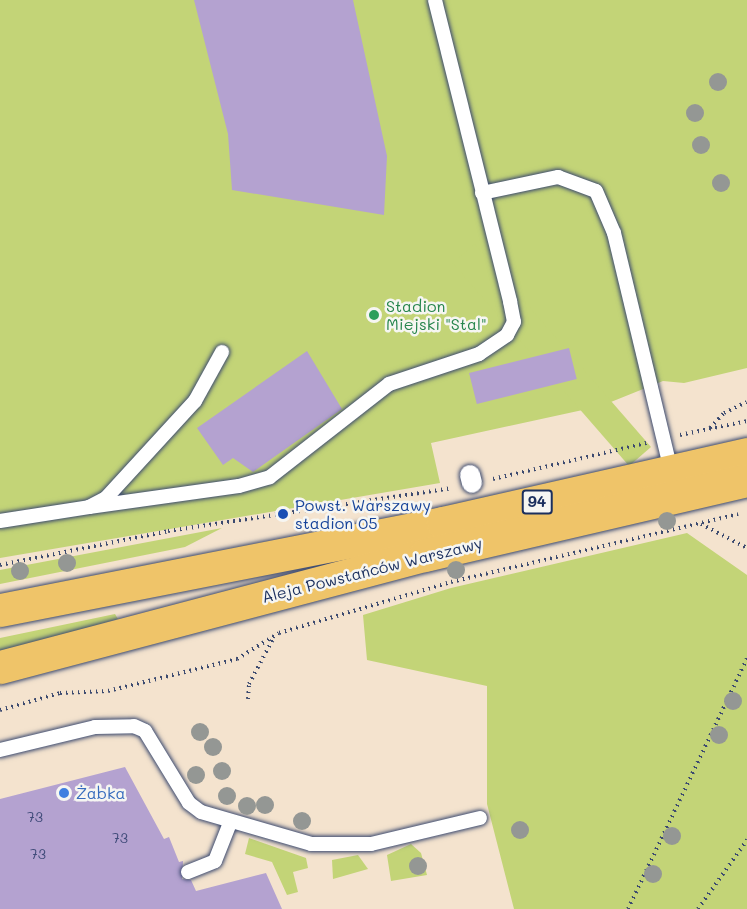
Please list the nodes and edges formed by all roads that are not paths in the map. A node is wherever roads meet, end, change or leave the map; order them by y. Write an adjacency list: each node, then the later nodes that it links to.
1 (435, 0): 2 (lane)
2 (482, 193): 5 (lane); 7 (lane)
3 (222, 352): 7 (lane)
4 (747, 454): 5 (main road, Aleja Powstańców Warszawy / 94)
5 (671, 471): 9 (main road, Aleja Powstańców Warszawy / 94)
6 (747, 480): 10 (main road, Aleja Powstańców Warszawy / 94)
7 (89, 507): 8 (lane)
8 (0, 521)
9 (0, 610)
10 (0, 668)
11 (0, 750): 13 (lane)
12 (480, 818): 13 (lane)
13 (230, 823): 14 (lane)
14 (188, 872)

